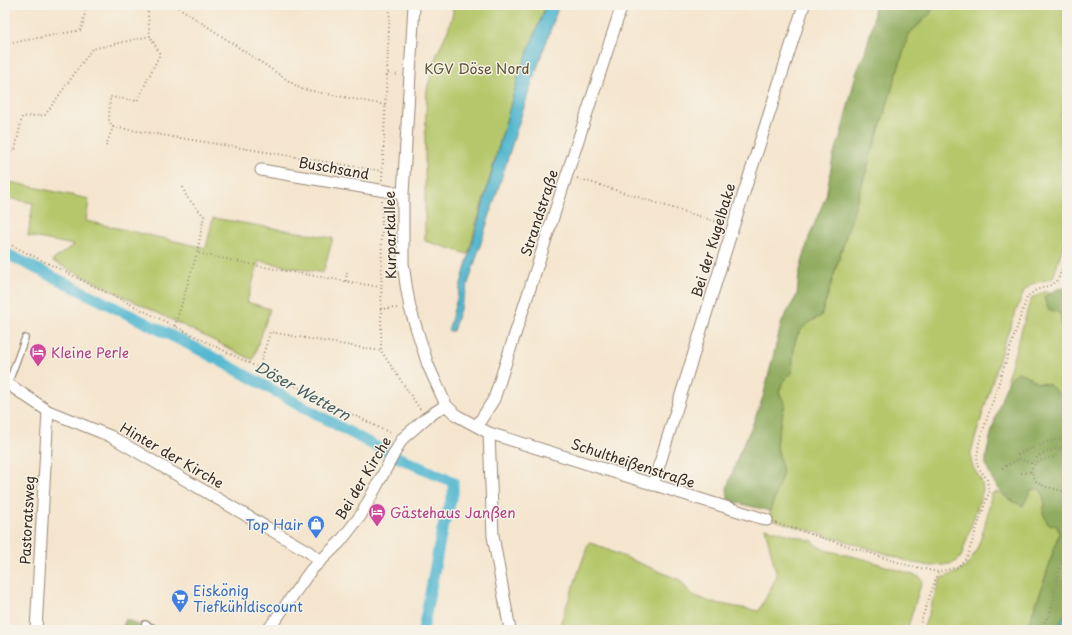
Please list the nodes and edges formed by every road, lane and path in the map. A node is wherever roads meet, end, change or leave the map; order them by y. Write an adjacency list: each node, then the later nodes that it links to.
1 (87, 5): 9 (path)
2 (147, 5): 8 (path)
3 (175, 5): 11 (path)
4 (390, 5): 11 (path)
5 (414, 5): 22 (street, Kurparkallee)
6 (622, 5): 19 (street, Strandstraße)
7 (804, 5): 23 (street, Bei der Kugelbake)
8 (150, 36): 13 (path); 15 (path)
9 (5, 44)
10 (1067, 102): 12 (path)
11 (386, 105): 18 (path)
12 (1067, 121)
13 (113, 127): 14 (path); 18 (path)
14 (106, 146)
15 (6, 149): 16 (path)
16 (5, 154)
17 (261, 170): 21 (street, Buschsand)
18 (382, 171): 21 (path)
19 (567, 174): 23 (path); 40 (street, Strandstraße)
20 (183, 187): 26 (path)
21 (382, 191): 22 (street, Buschsand); 29 (path)
22 (403, 194): 30 (street, Kurparkallee)
23 (732, 227): 50 (street, Bei der Kugelbake)
24 (5, 242): 32 (path)
25 (1067, 252): 55 (path)
26 (197, 253): 28 (path); 32 (path)
27 (347, 272): 28 (path)
28 (346, 281): 29 (path)
29 (380, 287): 31 (path)
30 (410, 308): 31 (path); 37 (street, Kurparkallee)
31 (380, 309): 34 (path)
32 (175, 326): 35 (path)
33 (25, 338): 36 (lane)
34 (381, 351): 35 (path); 39 (path)
35 (258, 368): 42 (path)
36 (6, 383): 38 (street, Hinter der Kirche)
37 (446, 405): 39 (street, Bei der Kirche); 40 (street, Kurparkallee)
38 (48, 411): 54 (street, Hinter der Kirche); 57 (street, Pastoratsweg)
39 (426, 418): 42 (street, Bei der Kirche)
40 (477, 426): 41 (street, Kurparkallee)
41 (489, 433): 50 (street, Schultheißenstraße); 60 (street)
42 (401, 443): 54 (street, Bei der Kirche)
43 (1067, 444): 44 (path); 45 (path); 46 (path)
44 (1019, 459): 45 (path); 47 (path)
45 (1031, 463): 46 (path)
46 (1034, 465): 48 (path)
47 (1002, 468)
48 (1031, 472): 49 (path); 51 (path)
49 (1020, 473)
50 (653, 485): 52 (street, Schultheißenstraße)
51 (1067, 493)
52 (767, 520): 55 (path)
53 (1067, 550): 62 (path)
54 (320, 561): 59 (street, Bei der Kirche)
55 (938, 572): 61 (path)
56 (145, 624): 58 (lane)
57 (36, 630)
58 (158, 630)
59 (268, 630)
60 (510, 630)
61 (918, 630)
62 (1042, 630)

